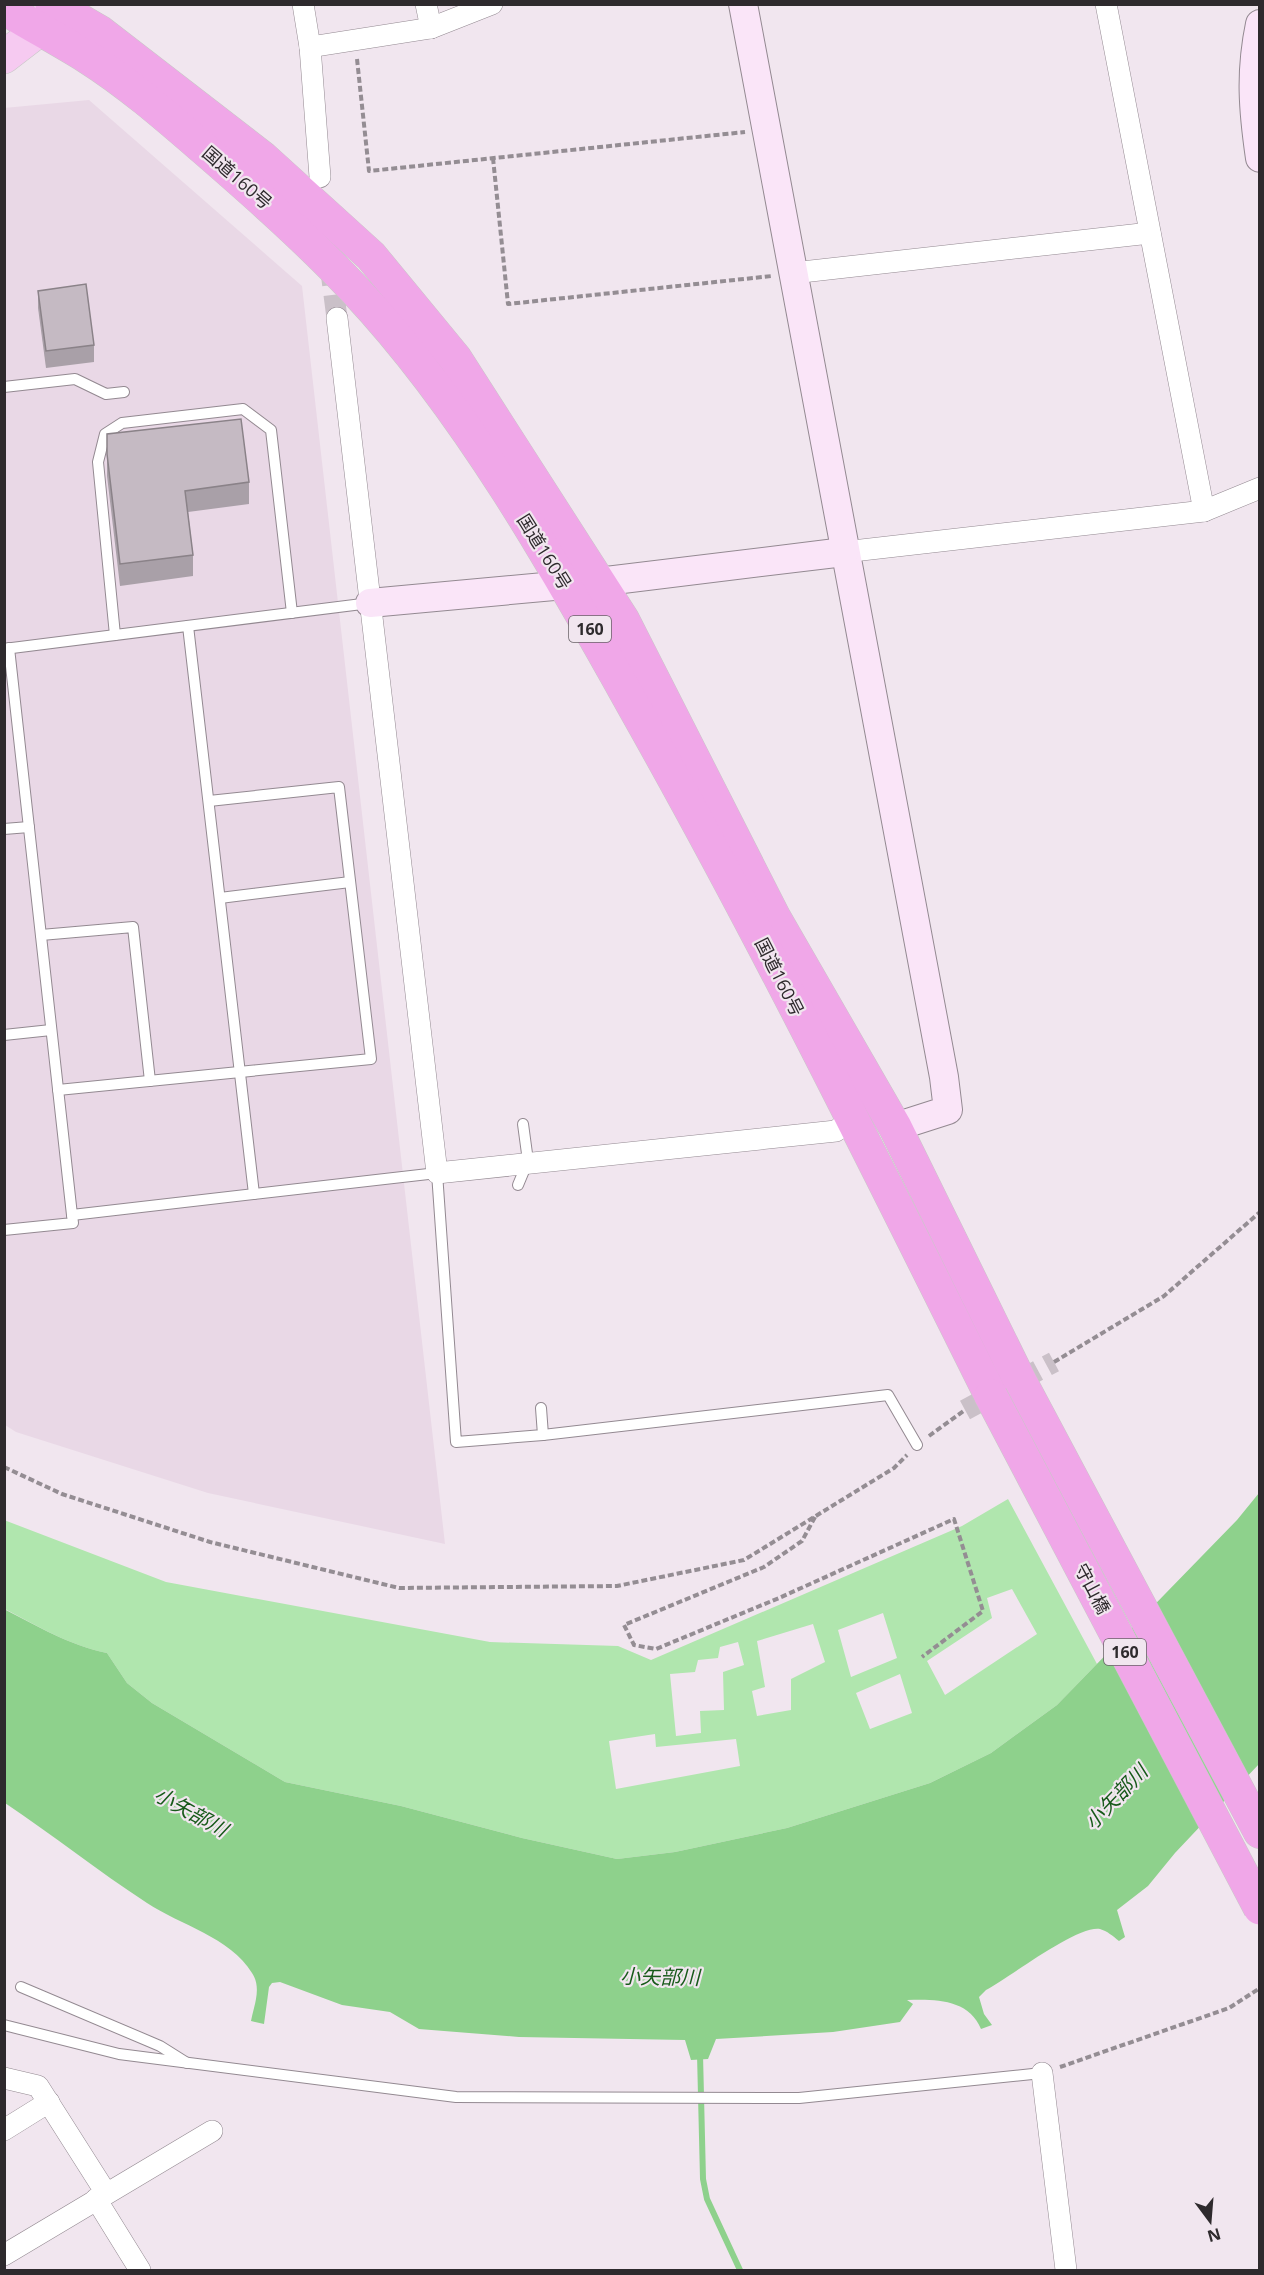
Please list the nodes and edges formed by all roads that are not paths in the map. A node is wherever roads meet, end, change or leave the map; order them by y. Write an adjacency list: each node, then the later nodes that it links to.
1 (303, 4): 10 (street)
2 (426, 4): 9 (street)
3 (492, 4): 9 (street)
4 (743, 4): 16 (street)
5 (1106, 4): 15 (street)
6 (4, 8): 7 (highway, 国道160号 / 160)
7 (48, 13): 12 (main road); 23 (highway, 国道160号 / 160); 24 (highway, 国道160号 / 160)
8 (1260, 24): 11 (street)
9 (431, 28): 10 (street)
10 (310, 47): 14 (street)
11 (1256, 56): 13 (street)
12 (4, 57)
13 (1260, 158)
14 (320, 177)
15 (1150, 233): 16 (street); 21 (street)
16 (794, 273): 22 (street)
17 (337, 318): 25 (street)
18 (4, 387): 19 (lane)
19 (124, 392)
20 (1260, 488): 21 (street)
21 (1204, 511): 22 (street)
22 (844, 552): 23 (street); 43 (street)
23 (598, 582): 24 (street); 43 (highway, 国道160号 / 160)
24 (564, 585): 25 (street); 41 (highway, 国道160号 / 160)
25 (370, 603): 26 (lane); 45 (street)
26 (292, 613): 27 (lane); 28 (lane)
27 (188, 626): 28 (lane); 30 (lane)
28 (115, 635): 29 (lane)
29 (7, 648): 31 (lane)
30 (209, 801): 33 (lane); 34 (lane)
31 (29, 826): 32 (lane); 35 (lane)
32 (4, 829)
33 (350, 882): 34 (lane); 38 (lane)
34 (220, 898): 38 (lane)
35 (40, 935): 36 (lane); 39 (lane)
36 (51, 1030): 37 (lane); 40 (lane)
37 (4, 1035)
38 (240, 1072): 39 (lane); 47 (lane)
39 (150, 1081): 40 (lane)
40 (58, 1090): 48 (lane)
41 (852, 1118): 44 (street); 51 (highway, 国道160号 / 160)
42 (523, 1124): 44 (lane)
43 (895, 1127): 50 (highway, 国道160号 / 160)
44 (528, 1161): 45 (street); 46 (lane)
45 (437, 1173): 47 (lane); 53 (lane)
46 (518, 1185)
47 (254, 1194): 48 (lane)
48 (72, 1215): 49 (lane)
49 (4, 1230)
50 (1020, 1381): 55 (highway, 守山橋 / 160)
51 (978, 1403): 56 (highway, 守山橋 / 160, bridge)
52 (541, 1408): 53 (lane)
53 (543, 1435): 54 (lane)
54 (917, 1445)
55 (1260, 1832)
56 (1260, 1908)
57 (21, 1987): 59 (lane)
58 (4, 2025): 59 (lane)
59 (190, 2065): 60 (lane)
60 (1042, 2073): 68 (street)
61 (4, 2078): 62 (street)
62 (49, 2103): 63 (street); 65 (street)
63 (4, 2130)
64 (212, 2131): 65 (street)
65 (101, 2196): 66 (street); 67 (street)
66 (4, 2255)
67 (140, 2271)
68 (1066, 2271)

